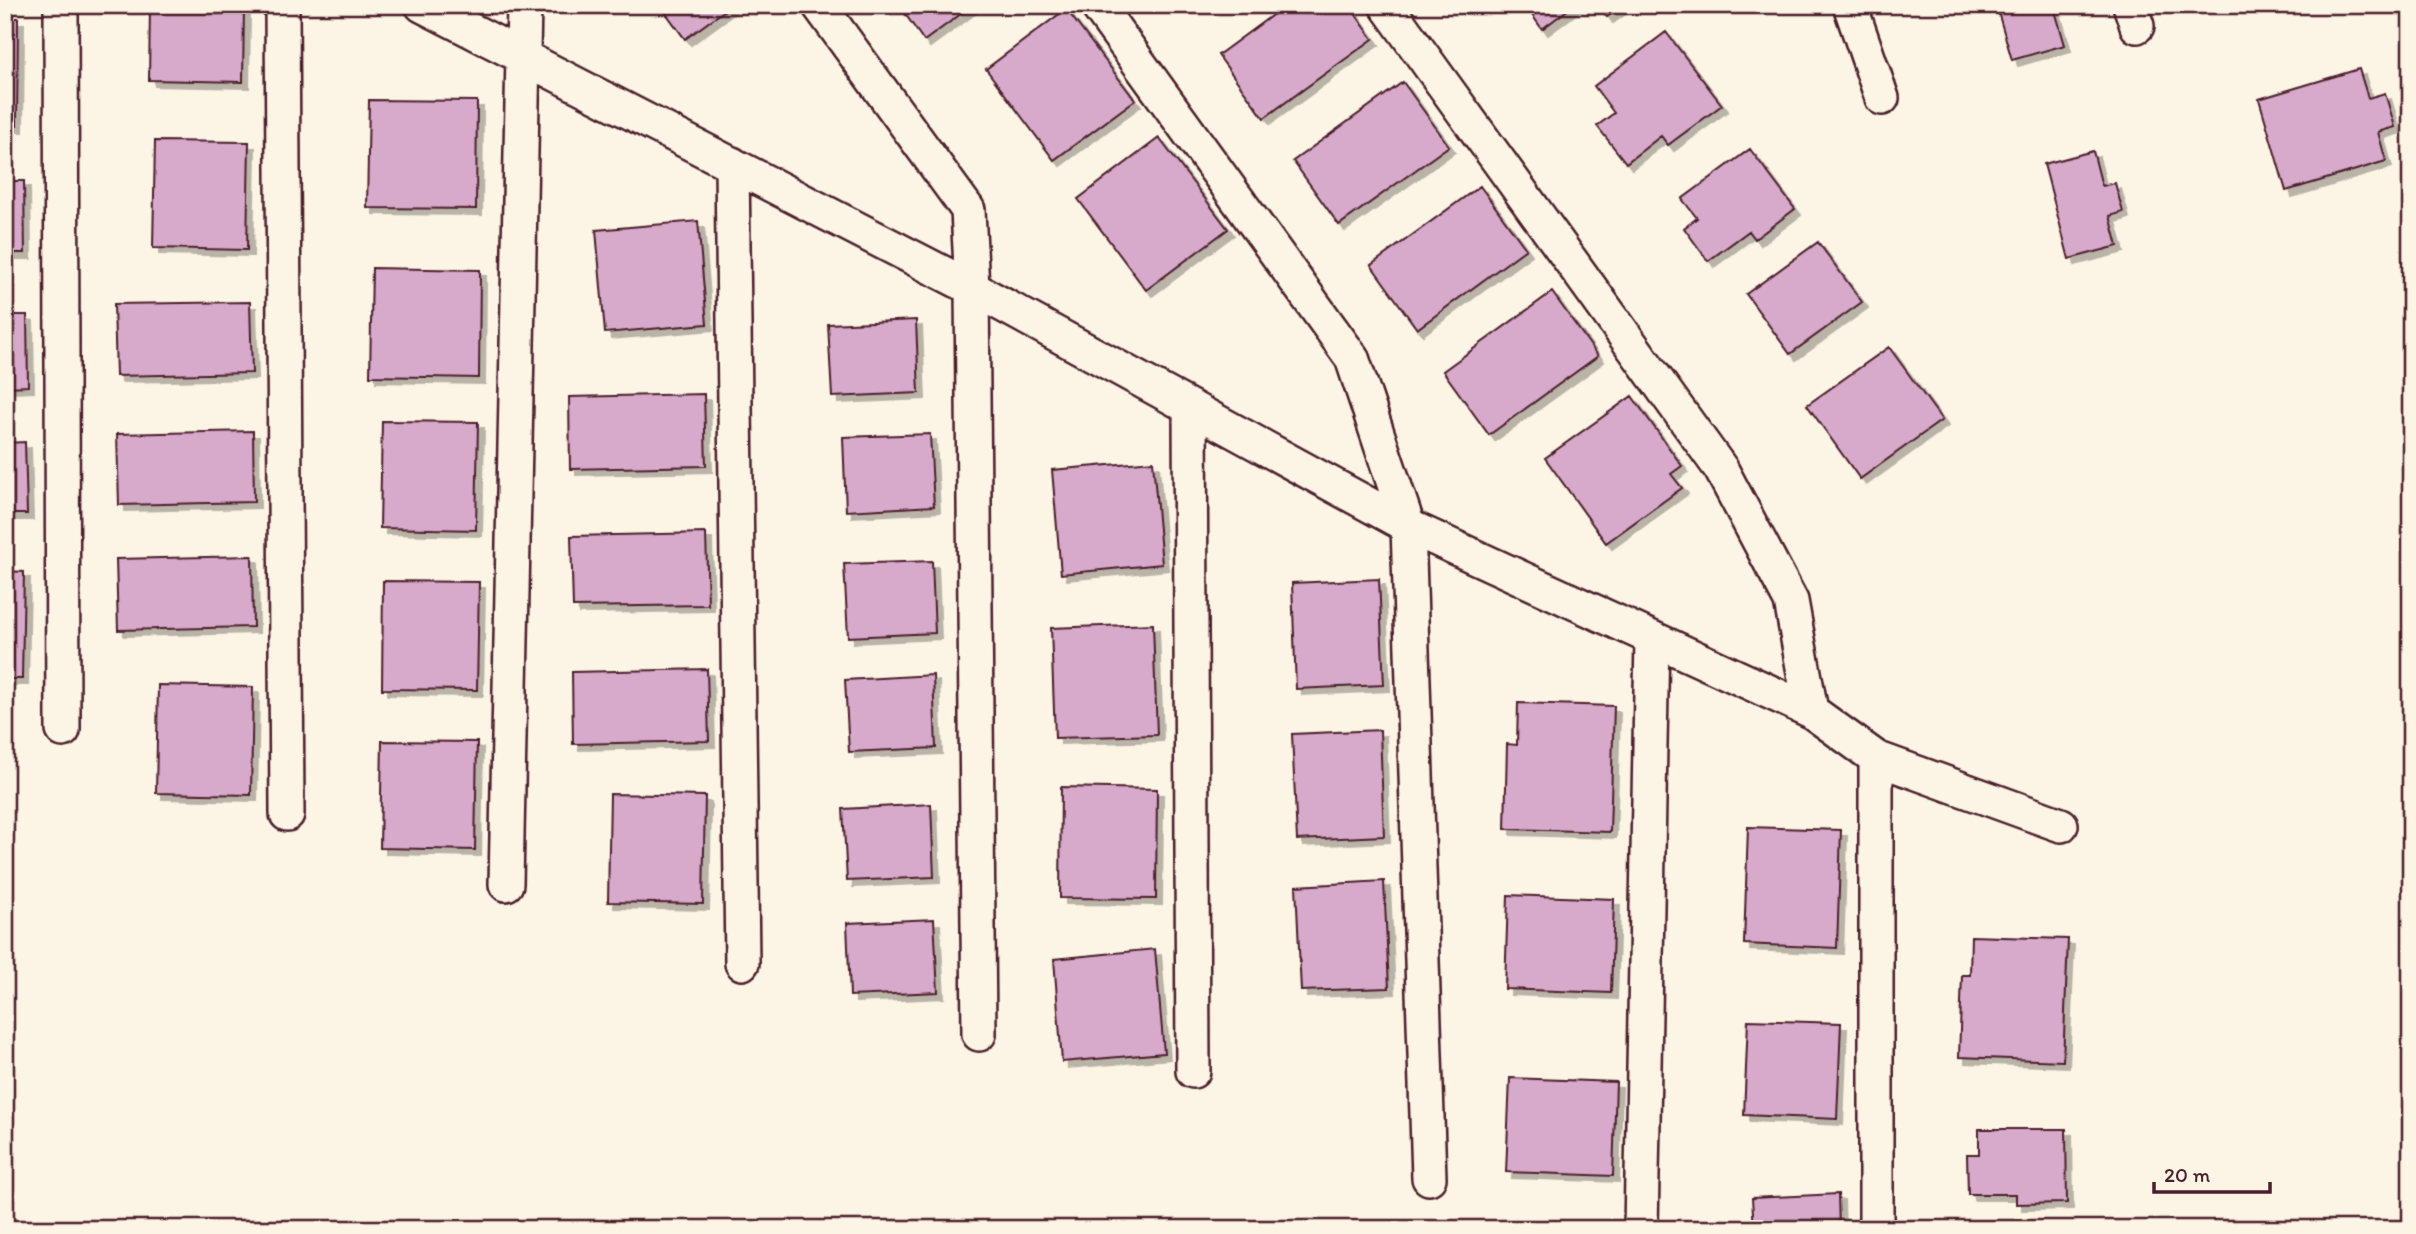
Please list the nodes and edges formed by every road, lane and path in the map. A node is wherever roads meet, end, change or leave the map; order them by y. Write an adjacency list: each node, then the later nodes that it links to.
1 (61, 5): 17 (street)
2 (282, 5): 19 (street)
3 (422, 5): 9 (street)
4 (524, 5): 9 (street)
5 (819, 5): 12 (street)
6 (1097, 5): 14 (street)
7 (1386, 5): 16 (street)
8 (1850, 5): 10 (street)
9 (524, 57): 11 (street); 21 (street)
10 (1882, 98)
11 (732, 164): 12 (street); 22 (street)
12 (972, 288): 13 (street); 23 (street)
13 (1190, 407): 14 (street); 24 (street)
14 (1408, 526): 15 (street); 25 (street)
15 (1652, 638): 16 (street); 26 (street)
16 (1811, 711): 18 (street)
17 (63, 730)
18 (1876, 758): 20 (street); 27 (street)
19 (287, 814)
20 (2061, 825)
21 (506, 884)
22 (742, 963)
23 (979, 1034)
24 (1193, 1071)
25 (1429, 1178)
26 (1641, 1229)
27 (1875, 1229)

